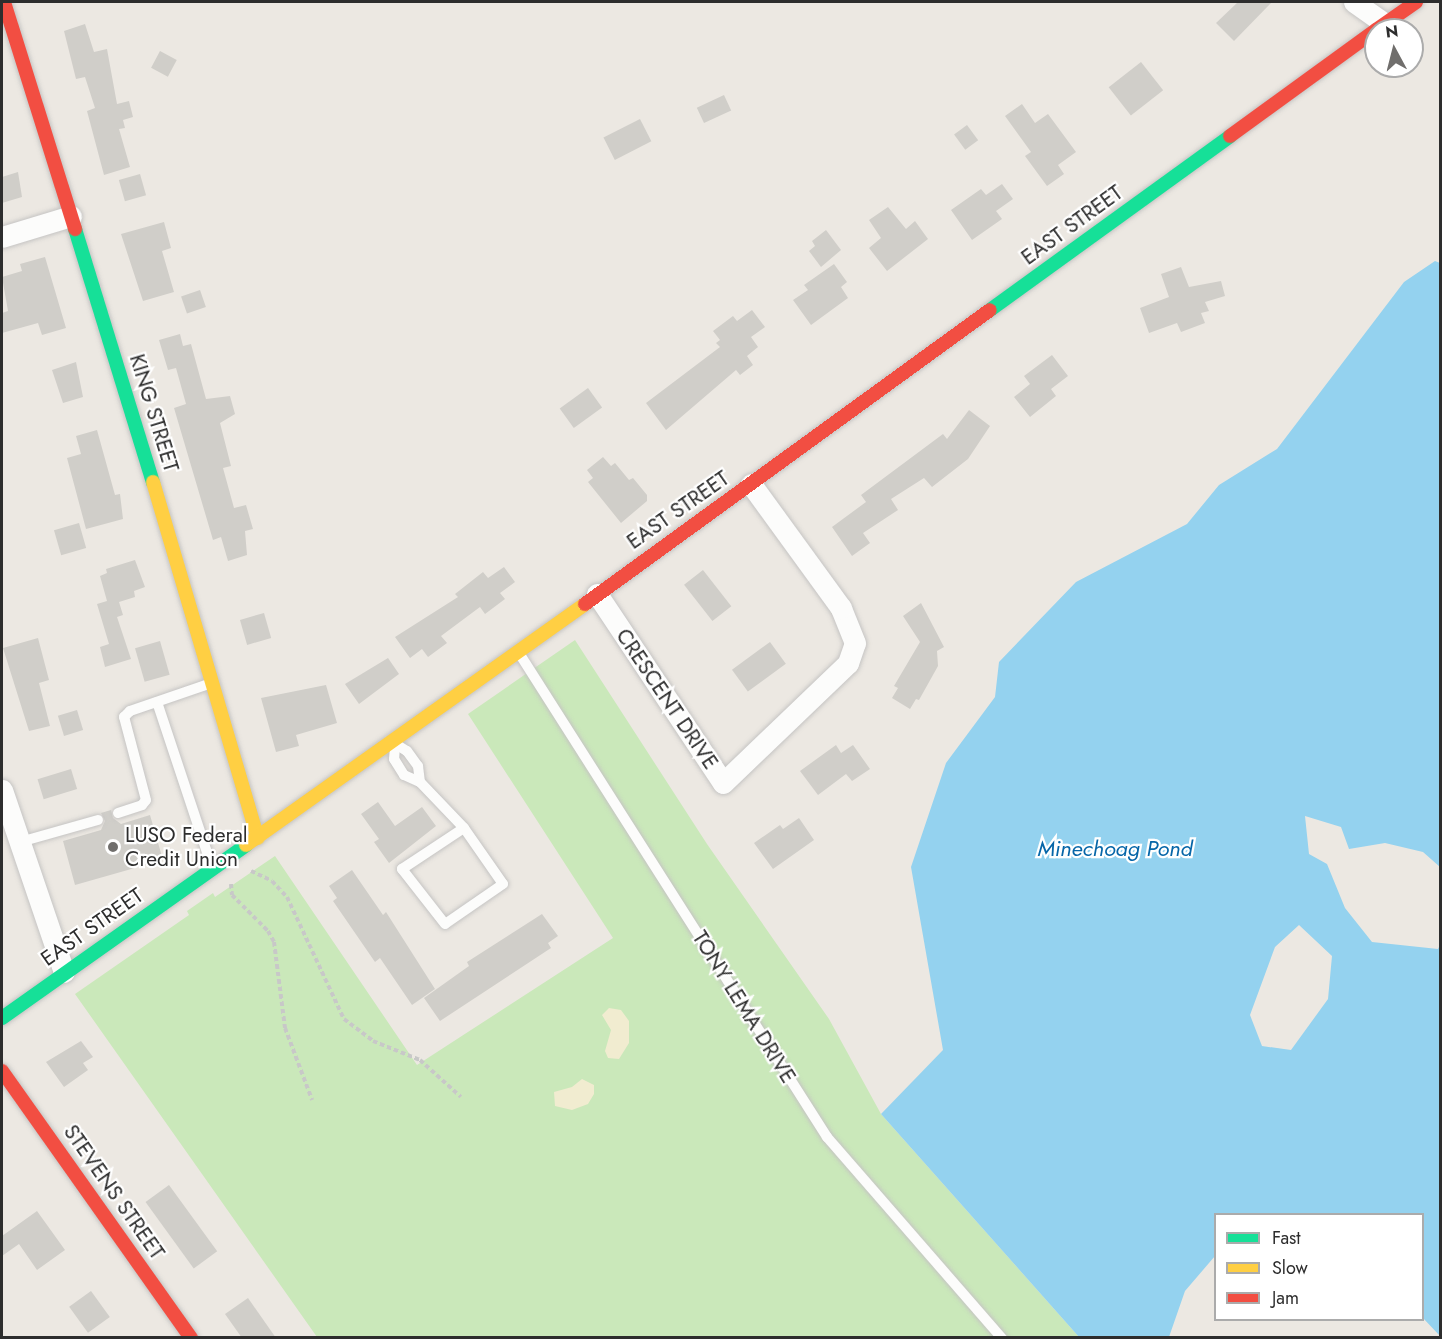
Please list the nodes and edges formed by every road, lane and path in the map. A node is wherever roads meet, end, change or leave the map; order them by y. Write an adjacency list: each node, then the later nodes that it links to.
1 (4, 2): 7 (main road, KING STREET)
2 (1354, 2): 4 (street)
3 (1416, 2): 5 (main road, EAST STREET)
4 (1369, 18)
5 (1393, 18)
6 (1364, 39): 9 (main road, EAST STREET)
7 (70, 216): 8 (street); 12 (main road, KING STREET)
8 (2, 237)
9 (751, 484): 10 (main road, EAST STREET); 10 (street, CRESCENT DRIVE)
10 (597, 594): 11 (main road, EAST STREET)
11 (519, 652): 14 (main road, EAST STREET); 30 (lane, TONY LEMA DRIVE)
12 (212, 683): 13 (lane); 19 (main road, KING STREET)
13 (157, 702): 16 (lane); 21 (lane)
14 (393, 743): 18 (lane); 19 (main road, EAST STREET)
15 (2, 790): 20 (street)
16 (118, 813)
17 (98, 820): 20 (lane)
18 (464, 828): 18 (lane)
19 (258, 838): 21 (main road, EAST STREET)
20 (20, 842): 24 (street)
21 (212, 868): 24 (main road, EAST STREET)
22 (240, 871): 27 (path)
23 (231, 878): 28 (path)
24 (64, 972): 25 (main road, EAST STREET)
25 (2, 1018)
26 (2, 1071): 29 (main road, STEVENS STREET)
27 (461, 1097)
28 (312, 1100)
29 (191, 1338)
30 (1002, 1338)

